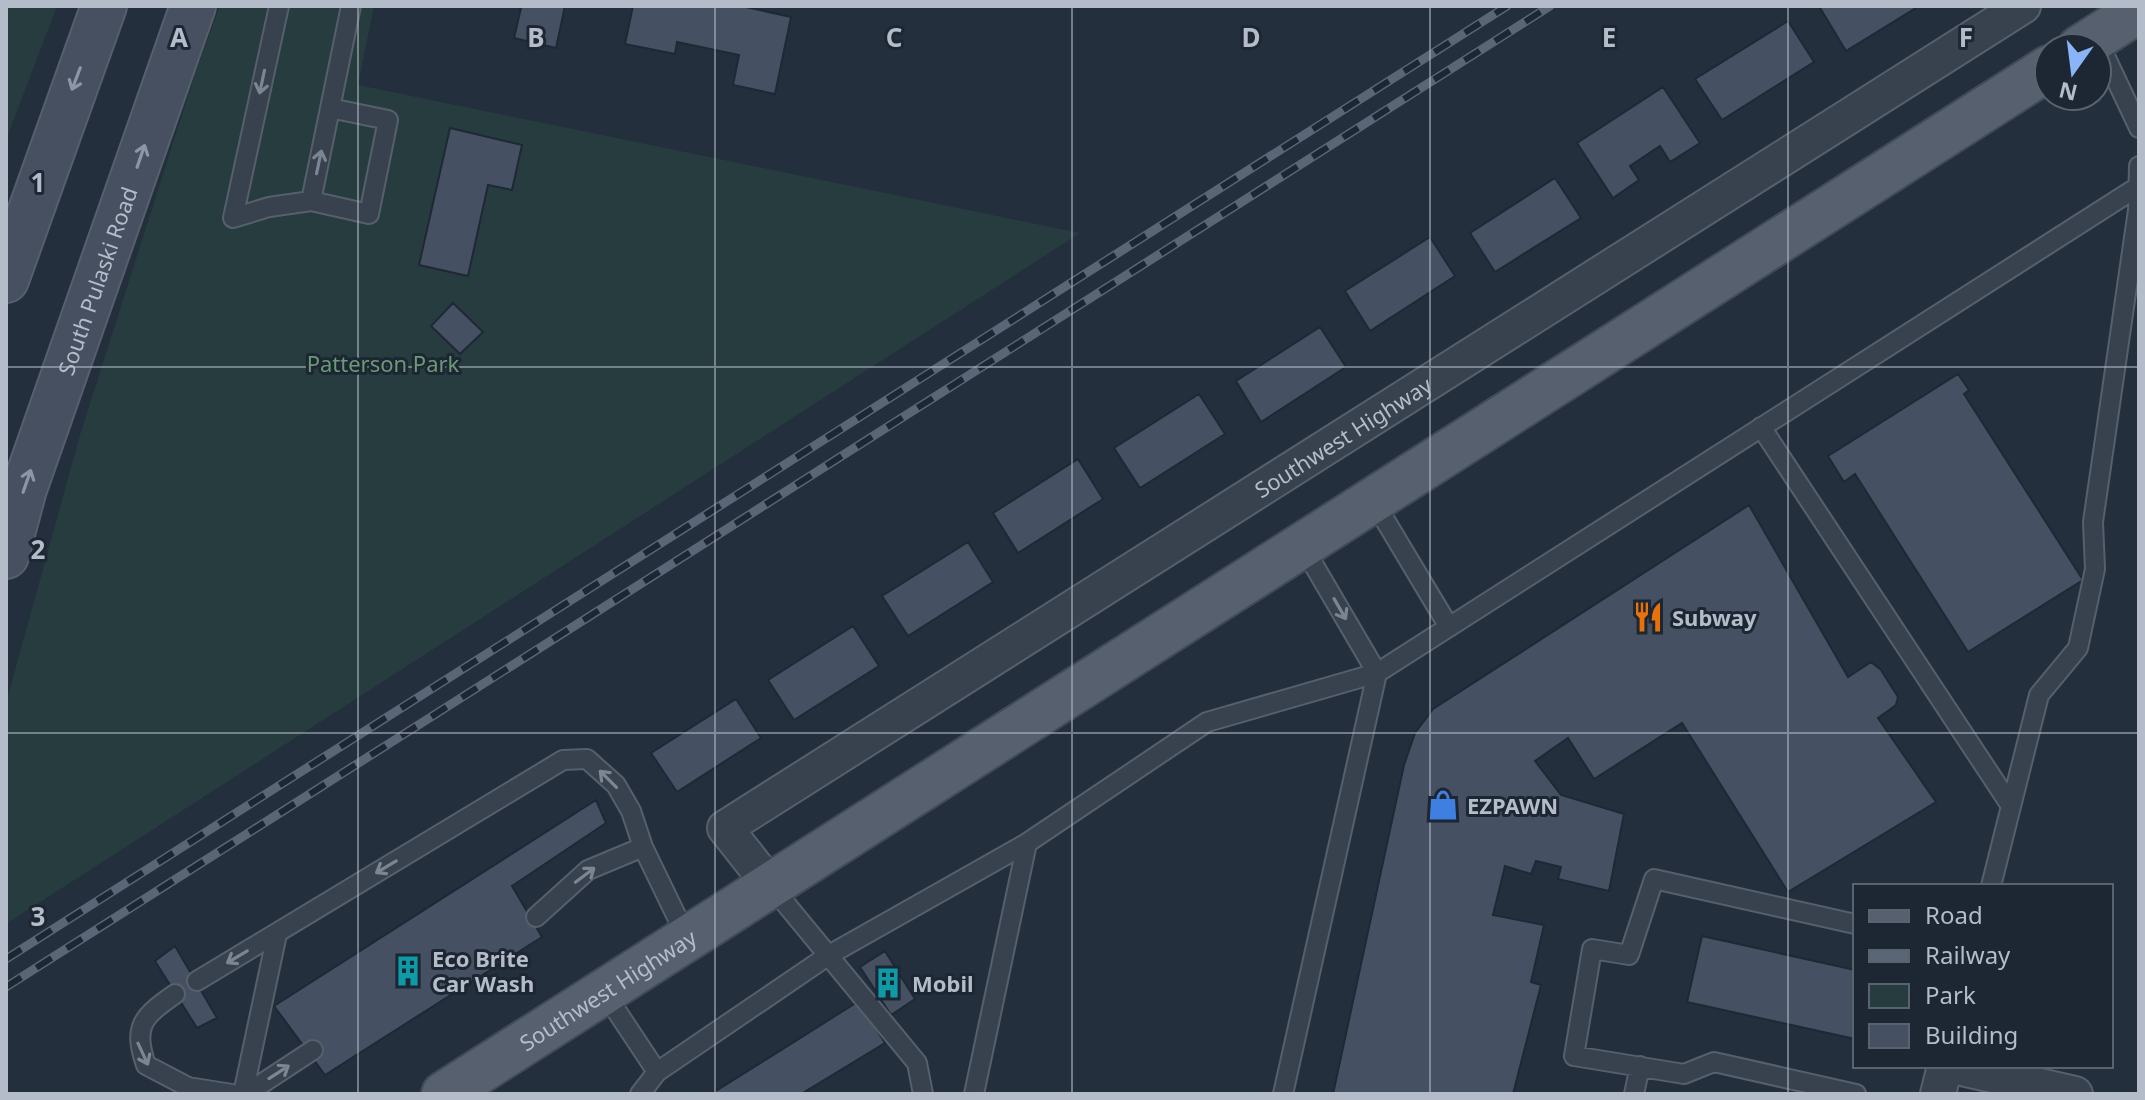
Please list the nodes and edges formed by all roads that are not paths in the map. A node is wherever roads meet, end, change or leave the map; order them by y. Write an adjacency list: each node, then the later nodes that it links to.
1 (104, 6): 15 (main road, one-way to 15)
2 (193, 6): 19 (main road, South Pulaski Road, one-way to 2)
3 (279, 6): 14 (lane, one-way to 14)
4 (351, 6): 10 (lane)
5 (2023, 6): 26 (street, Southwest Highway)
6 (2139, 10): 7 (main road)
7 (2105, 32)
8 (2033, 78): 17 (main road, Southwest Highway)
9 (2113, 85): 11 (lane)
10 (330, 108): 14 (lane, one-way to 10); 14 (lane)
11 (2139, 128)
12 (2139, 166): 13 (lane)
13 (2139, 186): 16 (lane); 22 (lane)
14 (311, 201)
15 (6, 280)
16 (1761, 427): 20 (lane); 22 (lane)
17 (1373, 500): 18 (main road, Southwest Highway); 20 (lane)
18 (1302, 545): 21 (lane, one-way to 21); 26 (main road, Southwest Highway)
19 (6, 556)
20 (1449, 627): 21 (lane)
21 (1377, 673): 23 (lane); 47 (lane)
22 (2011, 806): 25 (lane)
23 (1027, 843): 31 (lane); 46 (lane)
24 (643, 847): 27 (lane, one-way to 24); 29 (lane, one-way to 29); 30 (lane)
25 (1992, 884)
26 (770, 885): 30 (main road, Southwest Highway); 31 (lane)
27 (536, 917)
28 (1853, 924): 36 (lane)
29 (277, 934): 32 (lane, one-way to 32); 42 (lane)
30 (687, 938): 33 (main road, Southwest Highway)
31 (829, 955): 39 (lane); 45 (lane)
32 (197, 981)
33 (604, 992): 39 (lane); 40 (main road, Southwest Highway)
34 (175, 994): 41 (lane, one-way to 41)
35 (313, 1050): 42 (lane, one-way to 35)
36 (1640, 1066): 48 (lane); 49 (lane)
37 (1944, 1068): 50 (street)
38 (1962, 1068): 51 (street)
39 (657, 1072): 44 (lane)
40 (490, 1078): 43 (main road, Southwest Highway)
41 (232, 1094)
42 (245, 1094)
43 (444, 1094)
44 (640, 1094)
45 (923, 1094)
46 (974, 1094)
47 (1283, 1094)
48 (1634, 1094)
49 (1856, 1094)
50 (1938, 1094)
51 (2075, 1094)

